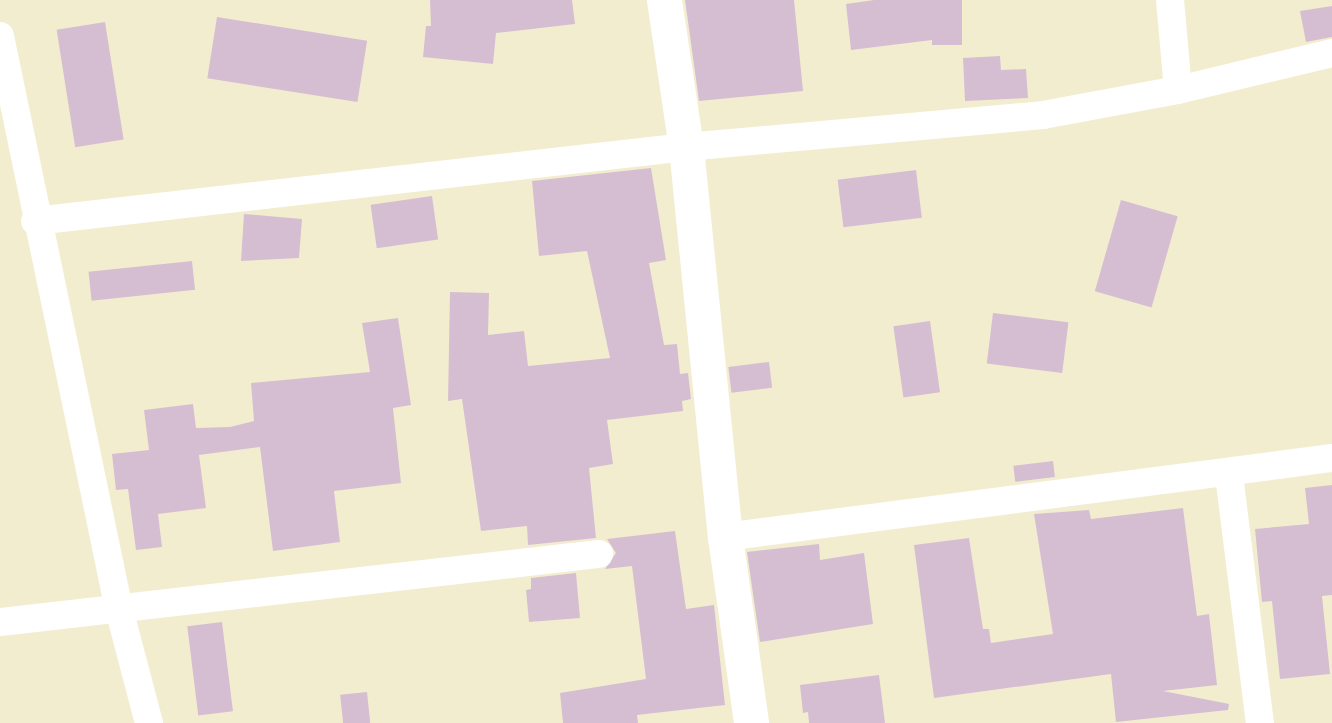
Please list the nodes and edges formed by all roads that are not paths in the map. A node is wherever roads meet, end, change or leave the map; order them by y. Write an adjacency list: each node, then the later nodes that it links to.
1 (664, 0): 6 (street)
2 (1170, 0): 5 (street)
3 (0, 36): 7 (street)
4 (1332, 53): 5 (street)
5 (1178, 90): 6 (street)
6 (686, 147): 7 (street); 10 (street)
7 (35, 221): 12 (street)
8 (1332, 458): 9 (street)
9 (1229, 474): 10 (street); 16 (street)
10 (725, 537): 15 (street)
11 (599, 554): 12 (street)
12 (118, 605): 13 (street); 14 (street)
13 (0, 622)
14 (149, 723)
15 (751, 723)
16 (1260, 723)

